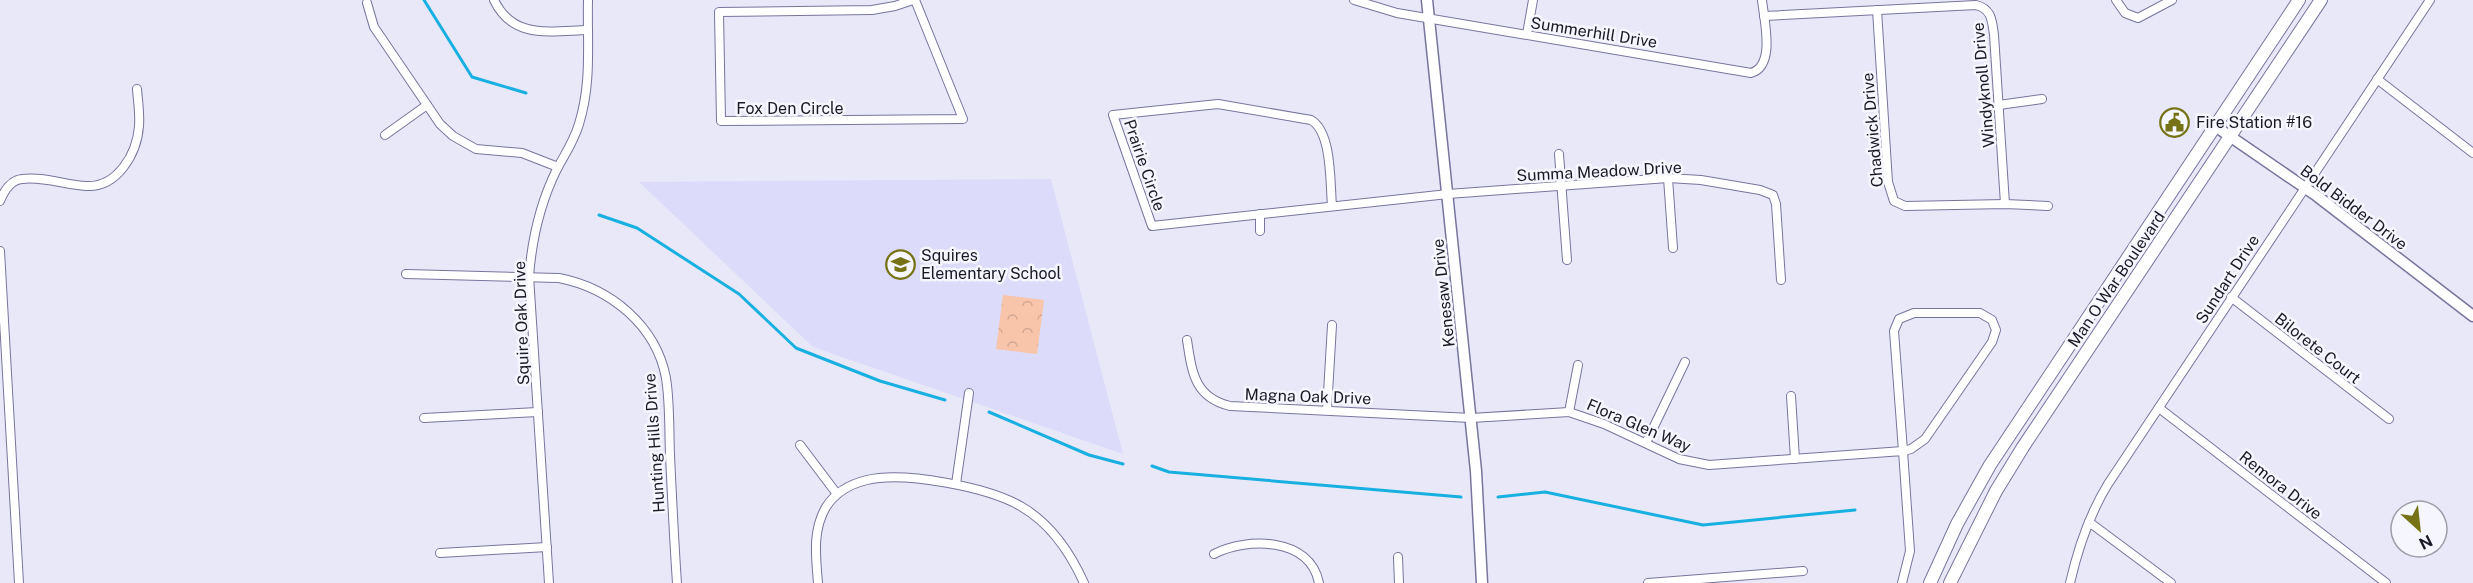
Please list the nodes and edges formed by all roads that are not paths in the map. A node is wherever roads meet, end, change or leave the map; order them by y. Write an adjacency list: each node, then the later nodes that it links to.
1 (494, 0): 17 (street)
2 (588, 0): 17 (street, Squire Oak Drive)
3 (914, 0): 3 (street, Fox Den Circle)
4 (1354, 0): 16 (street, Summerhill Drive)
5 (1427, 0): 16 (street, Kenesaw Drive)
6 (1533, 0): 18 (street)
7 (1762, 0): 15 (street, Summerhill Drive)
8 (2116, 0): 9 (street)
9 (2172, 0)
10 (2299, 0): 24 (main road, Man O War Boulevard)
11 (2321, 0): 26 (main road, Man O War Boulevard)
12 (2430, 0): 19 (street, Sundart Drive)
13 (367, 3): 22 (street)
14 (1877, 9): 15 (street, Windyknoll Drive); 23 (street, Windyknoll Drive); 35 (street, Chadwick Drive)
15 (1764, 16): 18 (street, Summerhill Drive)
16 (1428, 18): 18 (street, Summerhill Drive); 33 (street, Kenesaw Drive)
17 (588, 30): 29 (street, Squire Oak Drive)
18 (1527, 34)
19 (2377, 79): 27 (street); 32 (street, Sundart Drive)
20 (137, 90): 34 (street)
21 (2042, 99): 23 (street)
22 (427, 105): 25 (street); 29 (street)
23 (1999, 105): 35 (street, Windyknoll Drive)
24 (2215, 126): 26 (street, Bold Bidder Drive); 83 (main road, Man O War Boulevard)
25 (385, 135)
26 (2230, 137): 32 (street, Bold Bidder Drive); 84 (main road, Man O War Boulevard)
27 (2473, 153)
28 (1559, 154): 31 (street)
29 (558, 167): 44 (street, Squire Oak Drive)
30 (1668, 178): 31 (street, Summa Meadow Drive); 40 (street); 45 (street, Summa Meadow Drive)
31 (1562, 186): 33 (street, Summa Meadow Drive); 42 (street)
32 (2304, 188): 46 (street, Sundart Drive); 47 (street, Bold Bidder Drive)
33 (1448, 194): 36 (street, Prairie Circle); 59 (street, Kenesaw Drive)
34 (0, 201)
35 (2005, 204): 37 (street, Chadwick Drive)
36 (1332, 206): 38 (street, Prairie Circle); 38 (street, Prairie Circle)
37 (2048, 206)
38 (1260, 214): 39 (street)
39 (1260, 231)
40 (1673, 248)
41 (0, 250): 73 (street)
42 (1568, 260)
43 (406, 274): 44 (street, Hunting Hills Drive)
44 (530, 276): 56 (street, Squire Oak Drive); 75 (street, Hunting Hills Drive)
45 (1781, 280)
46 (2231, 297): 54 (street, Sundart Drive); 60 (street, Bilorete Court)
47 (2473, 316)
48 (1332, 325): 55 (street)
49 (1187, 340): 55 (street, Magna Oak Drive)
50 (1685, 362): 61 (street)
51 (1578, 365): 57 (street)
52 (969, 393): 65 (street)
53 (1791, 396): 64 (street)
54 (2159, 408): 67 (street, Sundart Drive); 87 (street, Remora Drive)
55 (1327, 410): 59 (street, Magna Oak Drive)
56 (538, 412): 58 (street); 68 (street, Squire Oak Drive)
57 (1569, 412): 59 (street, Flora Glen Way); 61 (street, Flora Glen Way)
58 (424, 418)
59 (1471, 418): 80 (street, Kenesaw Drive)
60 (2389, 419)
61 (1646, 443): 64 (street, Flora Glen Way)
62 (800, 445): 66 (street)
63 (1904, 451): 63 (street); 64 (street, Flora Glen Way); 82 (street)
64 (1795, 459)
65 (956, 484): 66 (street); 77 (street)
66 (837, 494): 76 (street)
67 (2088, 522): 85 (street, Sundart Drive); 86 (street)
68 (547, 547): 69 (street); 74 (street, Squire Oak Drive)
69 (440, 552)
70 (1214, 554): 78 (street)
71 (1398, 557): 79 (street)
72 (1803, 571): 81 (street)
73 (19, 583)
74 (549, 583)
75 (677, 583)
76 (818, 583)
77 (1084, 583)
78 (1319, 583)
79 (1400, 583)
80 (1482, 583)
81 (1648, 583)
82 (1902, 583)
83 (1930, 583)
84 (1950, 583)
85 (2070, 583)
86 (2171, 583)
87 (2386, 583)

